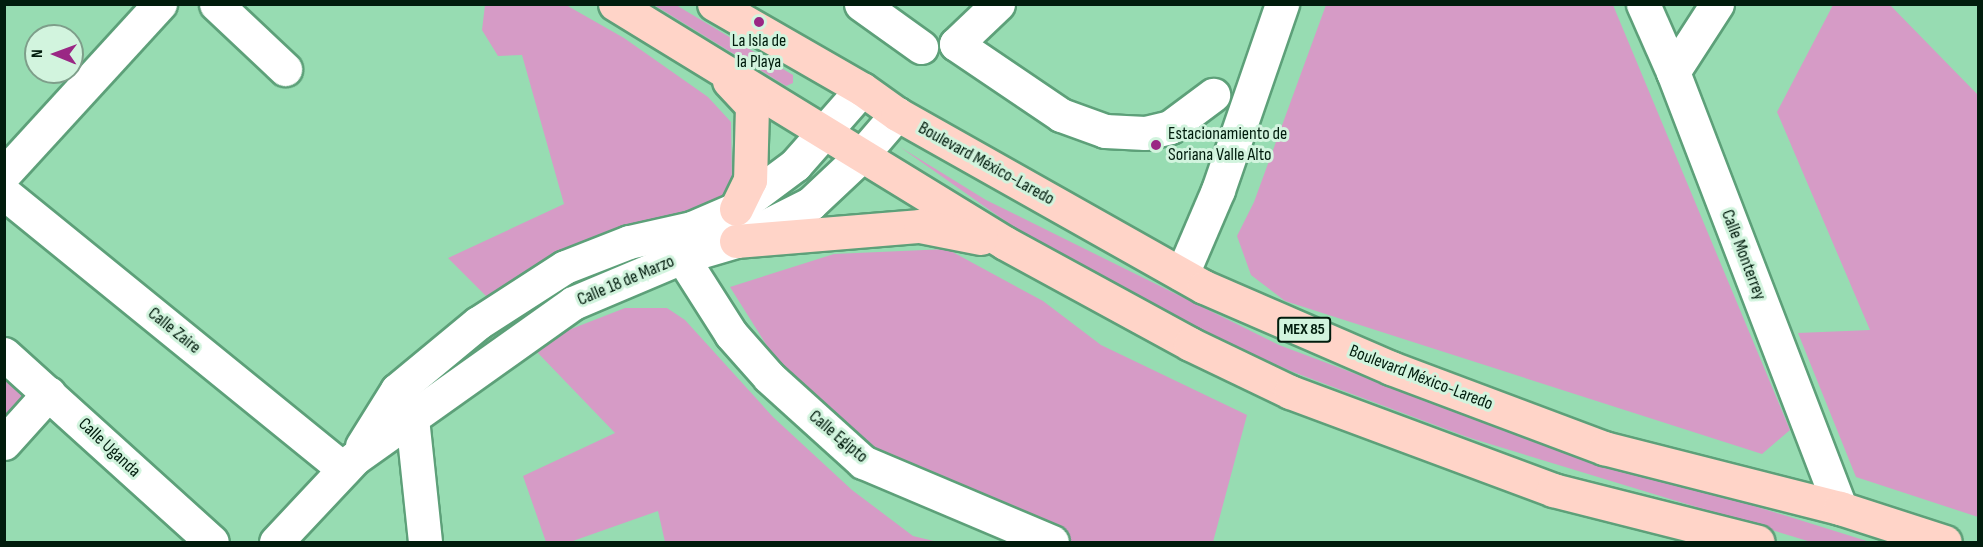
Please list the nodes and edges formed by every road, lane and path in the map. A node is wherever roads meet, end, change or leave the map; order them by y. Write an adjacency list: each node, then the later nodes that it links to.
1 (160, 4): 19 (street)
2 (216, 4): 11 (street)
3 (615, 4): 12 (main road)
4 (714, 4): 14 (main road, Boulevard México-Laredo / MEX 85)
5 (861, 4): 10 (street)
6 (998, 4): 15 (street)
7 (1282, 4): 25 (street)
8 (1643, 4): 13 (street, Calle Monterrey)
9 (1717, 4): 13 (street)
10 (921, 47)
11 (285, 69)
12 (717, 69): 17 (main road); 21 (main road)
13 (1673, 72): 31 (street, Calle Monterrey)
14 (862, 89): 16 (main road, Boulevard México-Laredo / MEX 85); 17 (street, Calle 18 de Marzo)
15 (1213, 95)
16 (897, 114): 18 (street, Calle 18 de Marzo); 25 (main road, Boulevard México-Laredo / MEX 85)
17 (826, 134): 18 (main road); 21 (street, Calle 18 de Marzo)
18 (860, 157): 22 (street, Calle 18 de Marzo); 23 (main road)
19 (4, 174)
20 (4, 193): 30 (street, Calle Zaire)
21 (736, 209): 28 (street, Calle 18 de Marzo)
22 (736, 241): 23 (main road); 24 (street, Calle 18 de Marzo)
23 (1005, 243): 36 (main road)
24 (682, 257): 28 (street, Calle 18 de Marzo); 35 (street, Calle Egipto)
25 (1182, 274): 31 (main road, Boulevard México-Laredo / MEX 85)
26 (4, 354): 27 (street, Calle Uganda)
27 (49, 393): 29 (street); 32 (street, Calle Uganda)
28 (404, 404): 30 (street, Calle 18 de Marzo); 34 (street)
29 (5, 441)
30 (349, 464): 33 (street, Calle 18 de Marzo)
31 (1840, 508): 37 (main road, Boulevard México-Laredo / MEX 85)
32 (212, 543)
33 (276, 543)
34 (425, 543)
35 (1052, 543)
36 (1758, 543)
37 (1945, 543)

